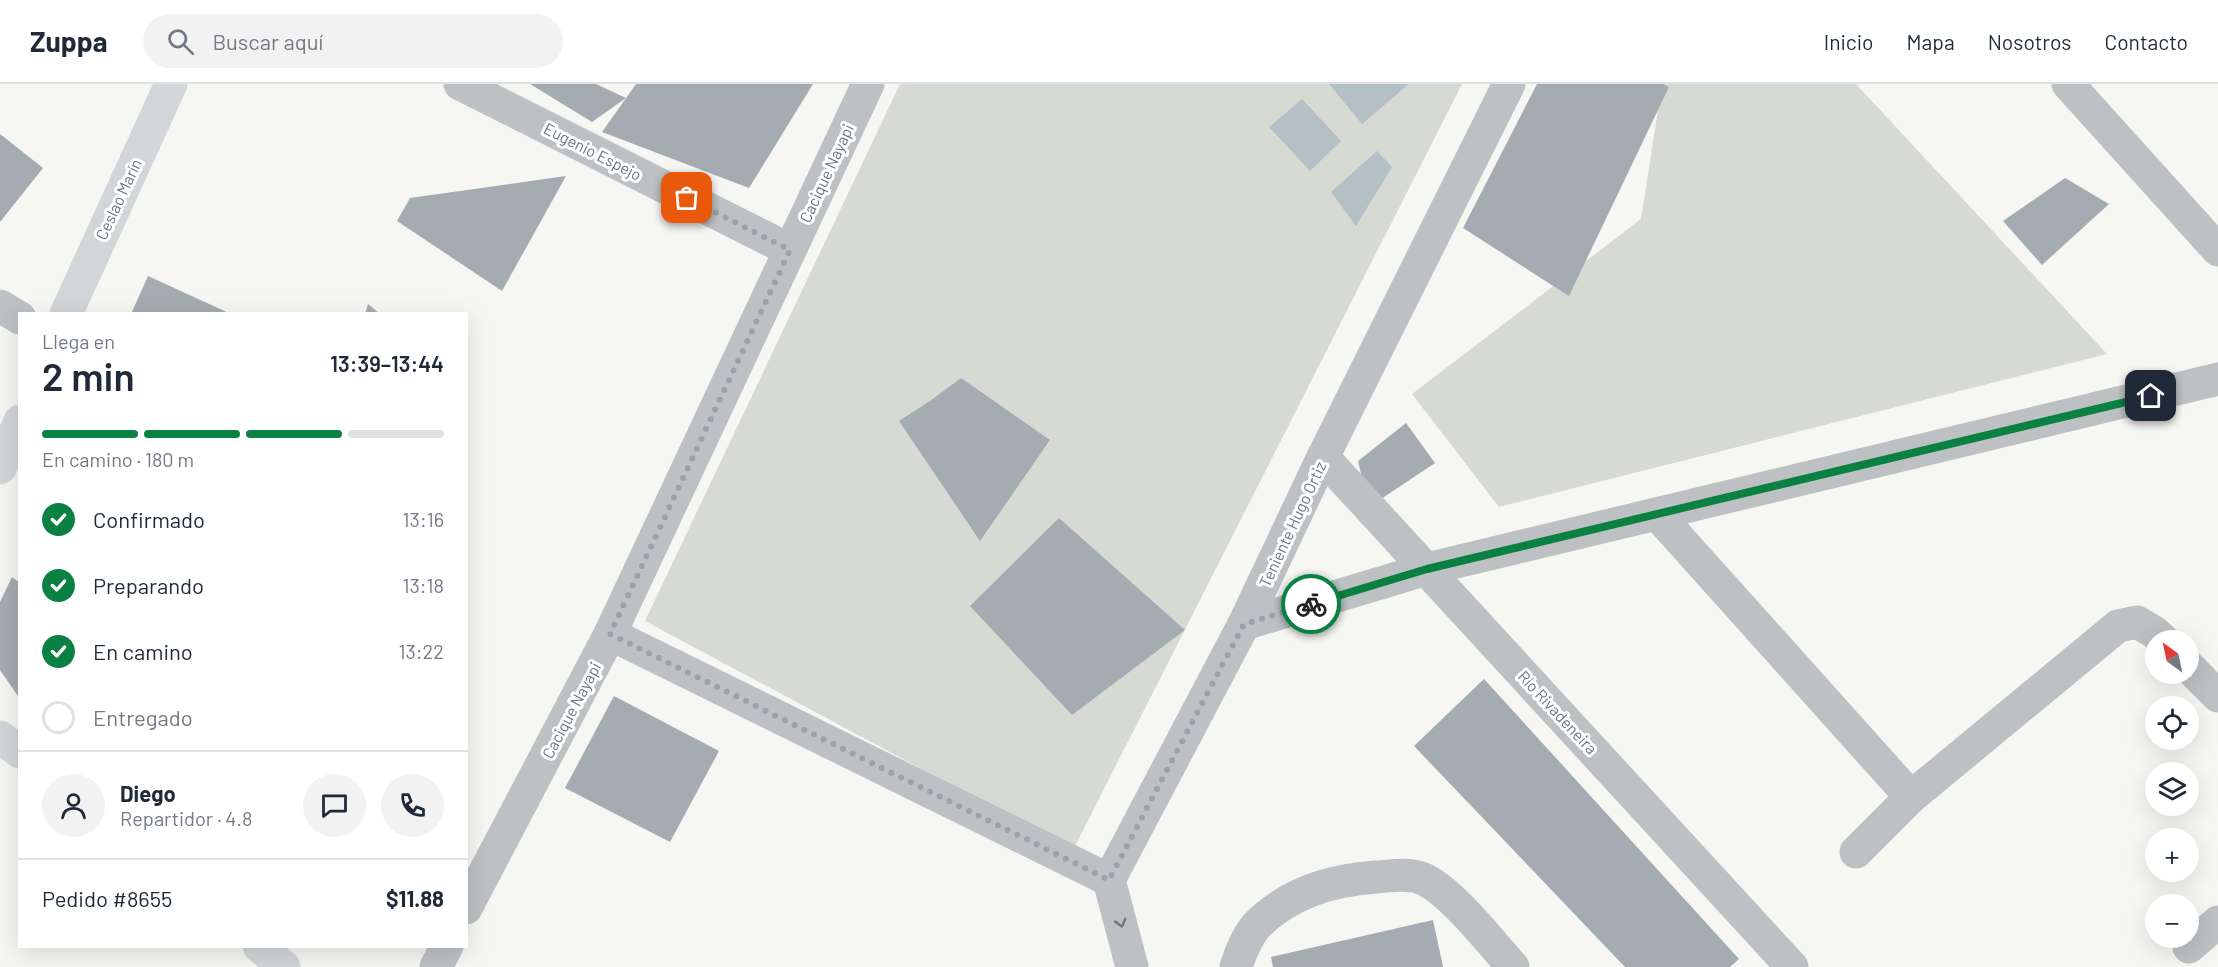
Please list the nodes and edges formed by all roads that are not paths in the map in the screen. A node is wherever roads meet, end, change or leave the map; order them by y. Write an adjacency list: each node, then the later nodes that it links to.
1 (171, 84): 9 (main road, Ceslao Marín)
2 (460, 84): 6 (street, Eugenio Espejo)
3 (868, 84): 6 (street, Cacique Nayapi)
4 (1509, 84): 13 (street, Teniente Hugo Ortiz)
5 (2067, 84): 7 (street)
6 (790, 250): 19 (street, Cacique Nayapi)
7 (2218, 250)
8 (0, 306): 10 (street)
9 (67, 312)
10 (18, 317)
11 (2218, 380): 15 (street)
12 (18, 426): 14 (main road)
13 (1323, 457): 16 (street, Río Rivadeneira); 17 (street, Teniente Hugo Ortiz)
14 (0, 468)
15 (1657, 514): 16 (street); 24 (street)
16 (1427, 569): 17 (street); 37 (street, Río Rivadeneira)
17 (1244, 624): 26 (street, Teniente Hugo Ortiz)
18 (2151, 630): 24 (street)
19 (610, 634): 26 (street); 27 (street, Cacique Nayapi)
20 (2199, 677): 21 (street)
21 (2218, 696)
22 (0, 737): 23 (main road)
23 (18, 750)
24 (1911, 797): 25 (street)
25 (1856, 852)
26 (1109, 880): 34 (street, one-way to 34)
27 (468, 905)
28 (2218, 922): 29 (street)
29 (2199, 938)
30 (261, 948): 32 (main road)
31 (446, 948): 33 (street)
32 (284, 967)
33 (436, 967)
34 (1132, 967)
35 (1236, 967): 36 (street)
36 (1513, 967)
37 (1792, 967)

